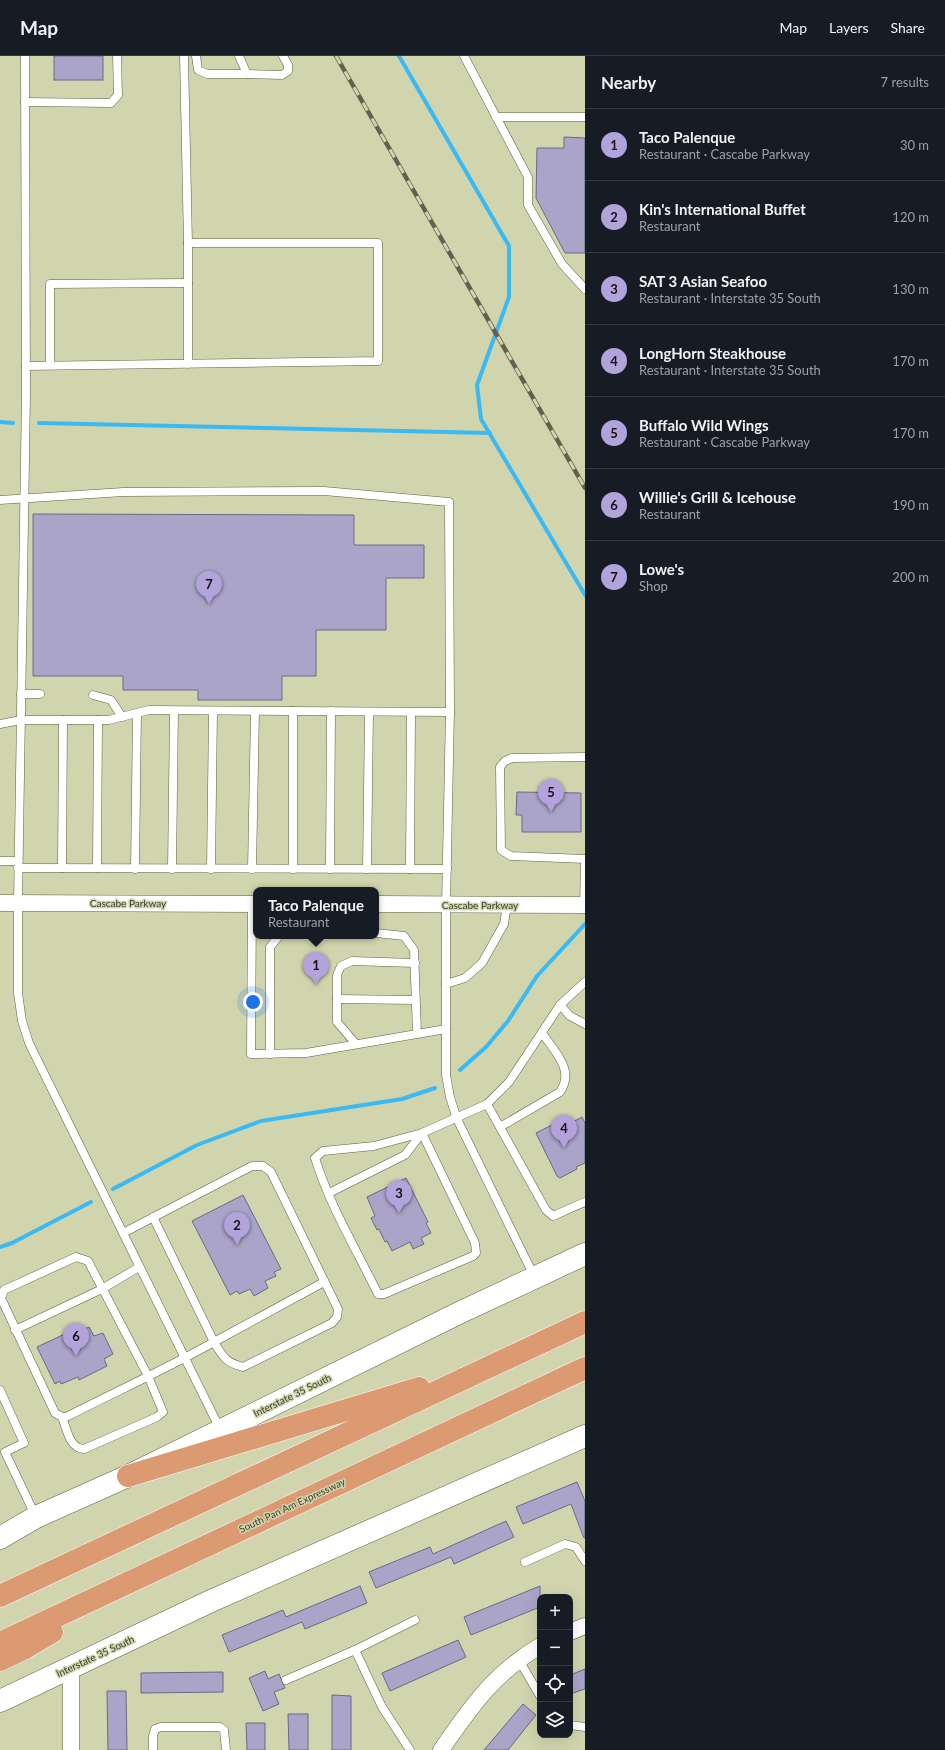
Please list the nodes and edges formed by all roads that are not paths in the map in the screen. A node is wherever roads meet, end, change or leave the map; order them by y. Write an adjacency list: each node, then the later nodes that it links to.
1 (25, 56): 9 (lane)
2 (118, 56): 9 (lane)
3 (184, 56): 12 (lane)
4 (196, 56): 8 (lane)
5 (239, 56): 8 (lane)
6 (283, 56): 8 (lane)
7 (464, 56): 10 (lane)
8 (248, 74)
9 (25, 102): 17 (lane)
10 (496, 117): 11 (lane); 14 (lane)
11 (585, 117)
12 (188, 243): 13 (lane); 15 (lane)
13 (188, 283): 15 (lane); 16 (lane)
14 (585, 288)
15 (188, 364): 16 (lane)
16 (50, 365): 17 (lane)
17 (26, 366): 18 (lane)
18 (24, 499): 19 (lane); 20 (lane); 30 (lane)
19 (0, 500)
20 (21, 694): 21 (lane); 33 (lane)
21 (40, 694)
22 (93, 695): 32 (lane)
23 (174, 711): 24 (lane); 31 (lane); 45 (lane)
24 (213, 711): 25 (lane); 46 (lane)
25 (255, 711): 26 (lane); 47 (lane)
26 (293, 711): 27 (lane); 48 (lane)
27 (331, 711): 28 (lane); 49 (lane)
28 (369, 712): 29 (lane); 50 (lane)
29 (411, 712): 30 (lane); 51 (lane)
30 (450, 712): 52 (lane)
31 (137, 714): 32 (lane); 44 (lane)
32 (122, 717): 35 (lane)
33 (21, 720): 34 (lane); 36 (lane); 41 (lane)
34 (63, 720): 35 (lane); 42 (lane)
35 (98, 720): 43 (lane)
36 (0, 724)
37 (585, 757): 38 (lane)
38 (585, 859)
39 (0, 861): 41 (lane)
40 (585, 862): 59 (lane)
41 (18, 865): 42 (lane); 54 (lane)
42 (62, 868): 43 (lane)
43 (97, 868): 44 (lane)
44 (135, 869): 45 (lane)
45 (172, 869): 46 (lane)
46 (211, 869): 47 (lane)
47 (252, 869): 48 (lane)
48 (293, 869): 49 (lane)
49 (330, 869): 50 (lane)
50 (368, 869): 51 (lane)
51 (410, 869): 52 (lane)
52 (447, 869): 57 (lane)
53 (0, 903): 54 (street, Cascabe Parkway)
54 (18, 903): 55 (street, Cascabe Parkway); 82 (lane)
55 (253, 904)
56 (379, 904): 57 (street, Cascabe Parkway)
57 (446, 905): 58 (street, Cascabe Parkway); 65 (lane)
58 (507, 905): 59 (street, Cascabe Parkway); 65 (lane)
59 (584, 905)
60 (379, 933): 63 (lane)
61 (253, 939): 74 (lane)
62 (277, 939): 74 (lane)
63 (415, 963): 66 (lane); 67 (lane)
64 (585, 982): 68 (lane)
65 (446, 984): 70 (lane)
66 (337, 999): 67 (lane); 73 (lane)
67 (415, 1000): 71 (lane)
68 (560, 1005): 69 (lane); 72 (lane)
69 (585, 1024)
70 (446, 1029): 71 (lane); 76 (lane)
71 (417, 1033): 73 (lane)
72 (542, 1033): 75 (lane); 77 (lane)
73 (356, 1044): 74 (lane)
74 (270, 1054)
75 (487, 1104): 76 (lane); 77 (lane)
76 (457, 1119): 78 (lane); 85 (lane)
77 (500, 1127): 80 (lane)
78 (422, 1133): 79 (lane); 79 (lane); 79 (lane)
79 (329, 1193)
80 (585, 1202)
81 (153, 1217): 82 (lane); 86 (lane); 90 (lane)
82 (123, 1233): 84 (lane)
83 (585, 1254): 85 (main road, Interstate 35 South)
84 (139, 1267): 87 (lane); 91 (lane)
85 (534, 1276): 97 (main road, Interstate 35 South)
86 (324, 1282): 90 (lane); 90 (lane)
87 (102, 1289): 89 (lane); 89 (lane); 94 (lane)
88 (585, 1322): 93 (highway)
89 (15, 1330): 96 (lane)
90 (214, 1342): 91 (lane)
91 (185, 1358): 94 (lane); 97 (lane)
92 (585, 1368): 105 (highway, South Pan Am Expressway)
93 (478, 1372): 100 (highway); 106 (highway)
94 (148, 1376): 96 (lane); 96 (lane)
95 (0, 1390): 99 (lane)
96 (62, 1417)
97 (220, 1430): 100 (main road, Interstate 35 South)
98 (585, 1436): 115 (main road, Interstate 35 South)
99 (3, 1453): 101 (lane)
100 (128, 1476): 101 (main road, Interstate 35 South)
101 (36, 1517): 102 (main road, Interstate 35 South)
102 (0, 1538)
103 (585, 1561): 104 (lane)
104 (525, 1562)
105 (147, 1574): 110 (highway, South Pan Am Expressway); 113 (highway)
106 (0, 1596)
107 (415, 1620): 112 (lane)
108 (585, 1626): 109 (street)
109 (573, 1631)
110 (0, 1642)
111 (537, 1648): 114 (street)
112 (355, 1650): 116 (lane); 124 (lane)
113 (0, 1660)
114 (519, 1660): 117 (lane); 125 (street)
115 (71, 1668): 118 (main road, Interstate 35 South); 121 (street)
116 (286, 1680)
117 (537, 1691)
118 (0, 1701)
119 (573, 1725): 120 (lane)
120 (585, 1727)
121 (71, 1750)
122 (153, 1750): 123 (lane)
123 (226, 1750)
124 (410, 1750)
125 (441, 1750)

